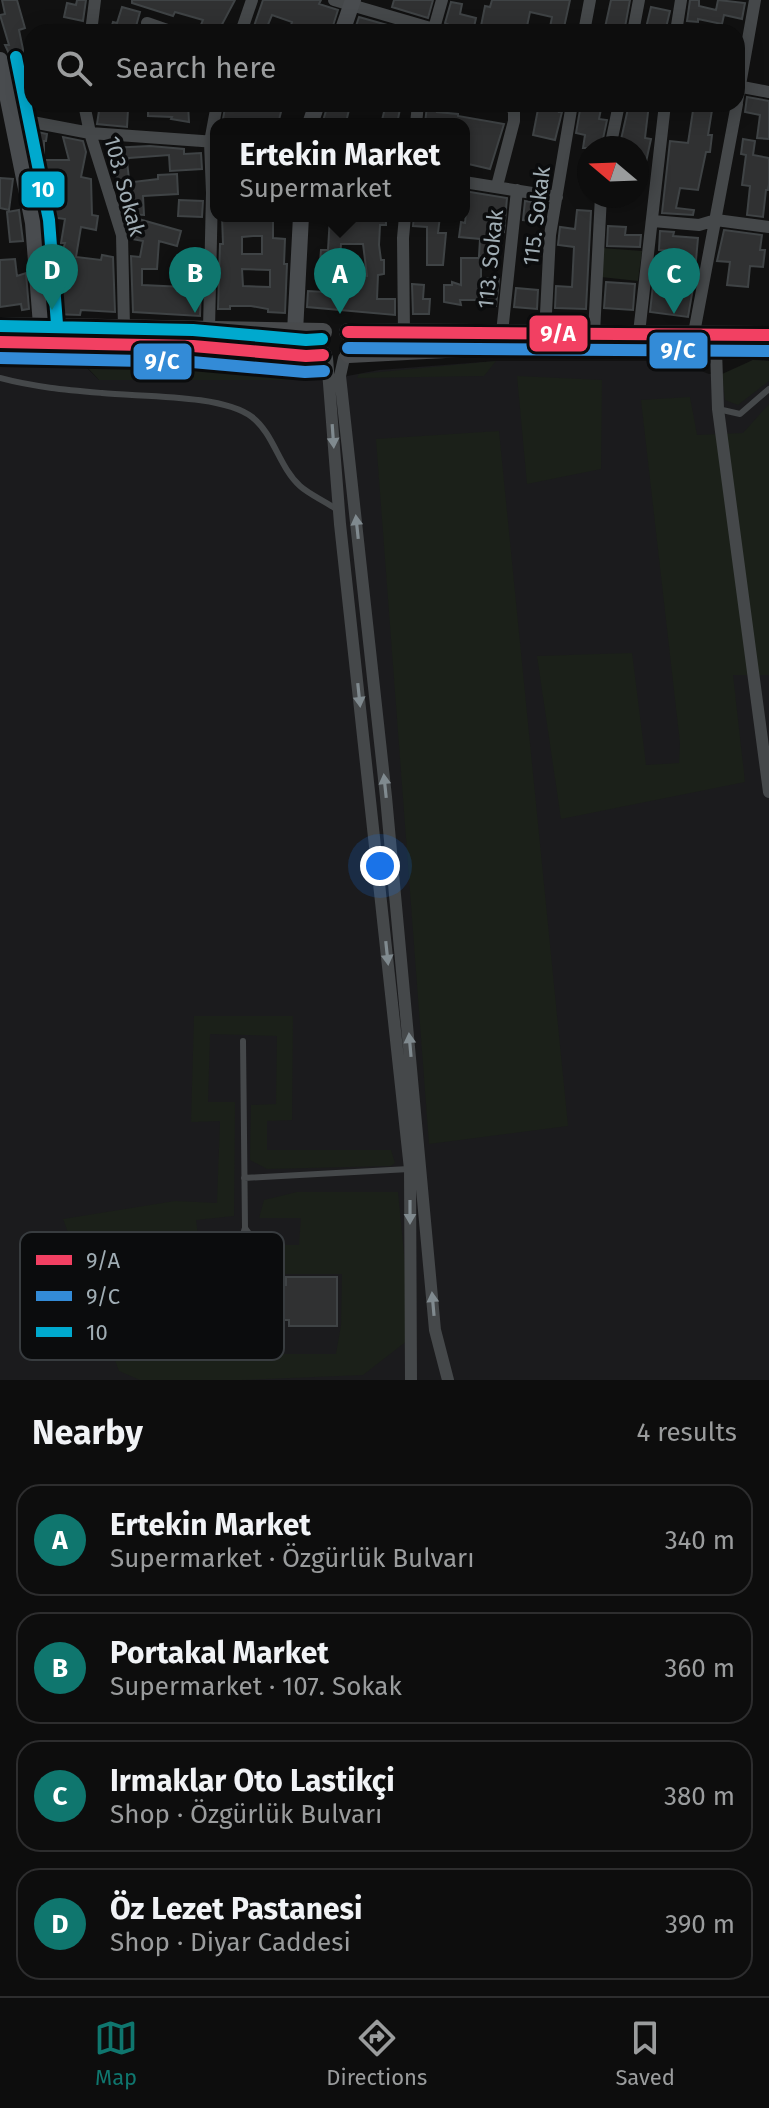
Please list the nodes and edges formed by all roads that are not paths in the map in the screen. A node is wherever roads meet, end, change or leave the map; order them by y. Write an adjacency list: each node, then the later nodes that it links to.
1 (95, 0): 11 (street)
2 (252, 0): 13 (street)
3 (334, 0): 9 (street)
4 (442, 0): 16 (street)
5 (590, 0): 17 (street)
6 (639, 0): 18 (street)
7 (681, 0): 19 (street)
8 (755, 0): 20 (street)
9 (352, 3): 14 (street); 15 (street)
10 (147, 23): 12 (street)
11 (92, 24)
12 (150, 24)
13 (244, 24)
14 (345, 24)
15 (416, 24)
16 (438, 24)
17 (586, 24)
18 (634, 24)
19 (677, 24)
20 (745, 51)
21 (0, 60): 30 (street)
22 (745, 87): 23 (street)
23 (769, 92)
24 (86, 112): 31 (street, 103. Sokak)
25 (514, 112): 35 (street)
26 (571, 112): 37 (street, 115. Sokak)
27 (617, 112): 32 (street)
28 (664, 112): 40 (street)
29 (735, 112): 39 (street)
30 (11, 118): 31 (street); 45 (street)
31 (90, 133): 33 (street); 47 (street, 103. Sokak)
32 (612, 136)
33 (210, 142)
34 (470, 183): 35 (street)
35 (497, 186): 36 (street)
36 (517, 190): 37 (street); 53 (street, 113. Sokak)
37 (557, 197): 54 (street, 115. Sokak)
38 (600, 208): 55 (street)
39 (716, 220): 40 (street); 44 (street); 57 (street)
40 (653, 221): 56 (street)
41 (211, 222): 48 (street)
42 (301, 222): 49 (street)
43 (404, 222): 52 (street)
44 (769, 227)
45 (41, 325): 46 (main road); 47 (main road)
46 (0, 326)
47 (124, 327): 48 (main road)
48 (209, 329): 49 (main road)
49 (295, 332): 50 (main road)
50 (323, 332): 51 (main road); 62 (main road)
51 (348, 332): 52 (main road); 62 (main road)
52 (404, 333): 53 (main road)
53 (502, 333): 54 (main road)
54 (545, 333): 55 (main road)
55 (594, 333): 56 (main road)
56 (639, 333): 57 (main road)
57 (694, 333): 58 (main road)
58 (769, 335)
59 (0, 342): 62 (main road)
60 (716, 350): 61 (main road); 62 (main road); 65 (street)
61 (769, 351)
62 (336, 356): 66 (street, one-way to 66); 69 (street, one-way to 62)
63 (0, 378): 66 (lane)
64 (769, 389): 65 (lane)
65 (718, 409): 67 (street)
66 (339, 511): 69 (street, one-way to 69)
67 (769, 792)
68 (243, 1041): 70 (lane)
69 (416, 1169): 70 (lane); 74 (street, one-way to 74); 75 (street, one-way to 69)
70 (244, 1178): 71 (lane)
71 (245, 1228): 72 (lane); 73 (lane)
72 (244, 1232)
73 (248, 1232)
74 (411, 1380)
75 (448, 1380)

